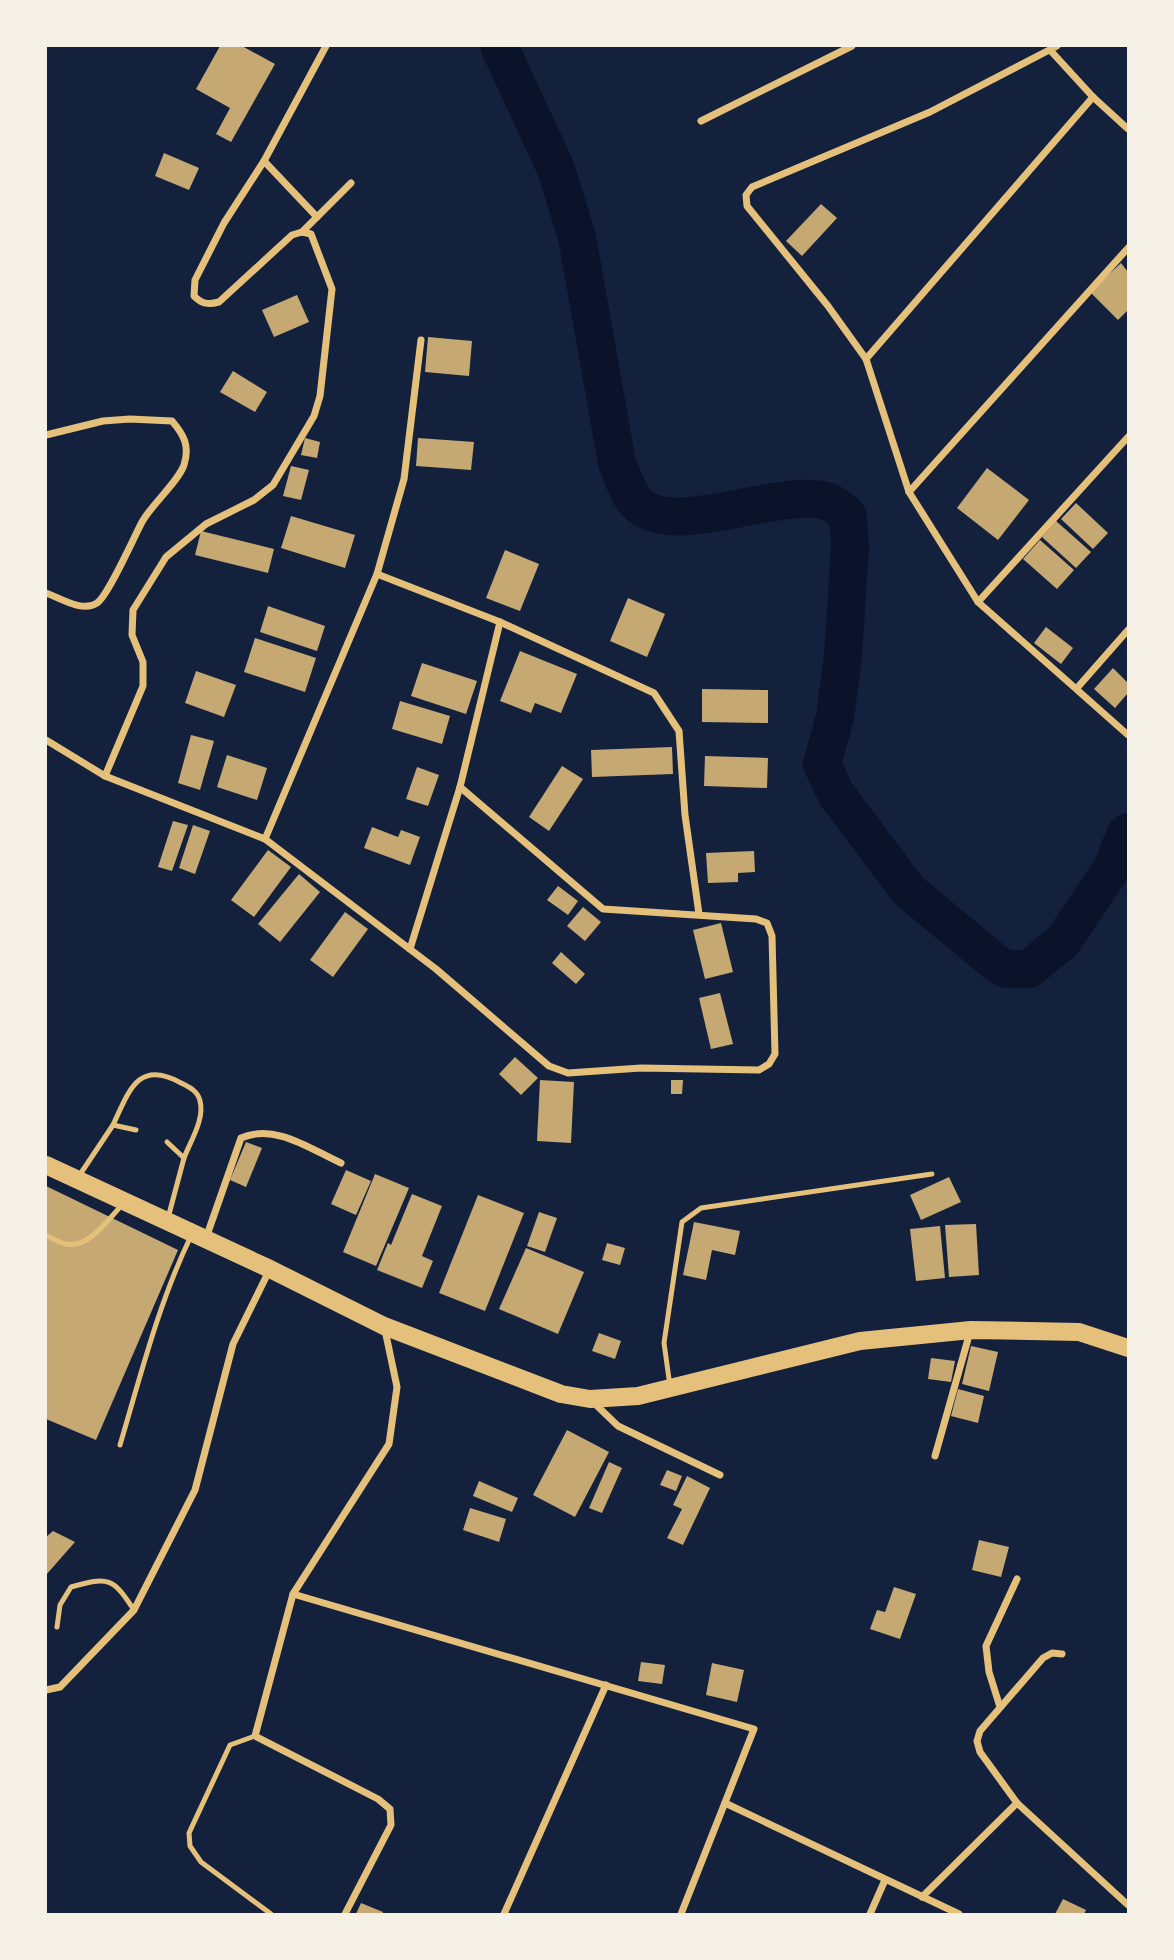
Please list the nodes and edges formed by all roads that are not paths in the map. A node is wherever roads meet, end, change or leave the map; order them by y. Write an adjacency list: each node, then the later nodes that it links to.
1 (326, 46): 7 (street)
2 (852, 46): 5 (street)
3 (1053, 48): 4 (street); 13 (street)
4 (1093, 97): 6 (street); 13 (street)
5 (701, 121)
6 (1129, 129)
7 (264, 161): 9 (street); 10 (street)
8 (351, 183): 9 (street)
9 (317, 217): 10 (street)
10 (302, 232): 25 (street)
11 (1129, 248): 16 (street)
12 (421, 341): 17 (street)
13 (866, 359): 16 (street)
14 (46, 435): 18 (street)
15 (1129, 437): 19 (street)
16 (909, 492): 19 (street)
17 (377, 574): 20 (street); 27 (street)
18 (46, 593)
19 (978, 601): 22 (street)
20 (500, 622): 26 (street); 28 (street)
21 (1129, 630): 22 (street)
22 (1077, 688): 23 (street)
23 (1129, 735)
24 (46, 740): 25 (street)
25 (105, 776): 27 (street)
26 (460, 787): 28 (street); 29 (street)
27 (265, 839): 29 (street)
28 (699, 914): 29 (street)
29 (410, 949)
30 (113, 1125): 31 (lane); 33 (lane); 37 (lane)
31 (136, 1130)
32 (167, 1142): 33 (lane)
33 (184, 1158): 39 (lane)
34 (341, 1163): 41 (street)
35 (46, 1166): 37 (main road)
36 (932, 1174): 48 (lane)
37 (77, 1180): 38 (main road)
38 (125, 1202): 39 (main road); 40 (lane)
39 (167, 1221): 41 (main road)
40 (46, 1235)
41 (199, 1236): 42 (main road); 50 (lane)
42 (270, 1269): 43 (main road); 55 (street)
43 (384, 1325): 49 (main road); 54 (street)
44 (971, 1330): 45 (main road); 48 (main road); 51 (street)
45 (1079, 1332): 46 (main road); 47 (main road)
46 (1129, 1348)
47 (1129, 1362)
48 (670, 1389): 49 (main road)
49 (590, 1399): 52 (street)
50 (120, 1445)
51 (934, 1456)
52 (720, 1475)
53 (1017, 1579): 60 (street)
54 (293, 1594): 58 (street); 61 (street)
55 (134, 1610): 56 (lane); 59 (street)
56 (57, 1627)
57 (1062, 1654): 60 (street)
58 (606, 1685): 62 (street); 69 (street)
59 (46, 1689)
60 (1000, 1707): 63 (street)
61 (255, 1736): 67 (lane); 68 (street)
62 (725, 1803): 64 (street); 70 (street)
63 (1017, 1803): 65 (street); 66 (street)
64 (885, 1881): 65 (street); 71 (street)
65 (922, 1897): 72 (street)
66 (1129, 1905)
67 (271, 1914)
68 (345, 1914)
69 (504, 1914)
70 (681, 1914)
71 (870, 1914)
72 (959, 1914)

